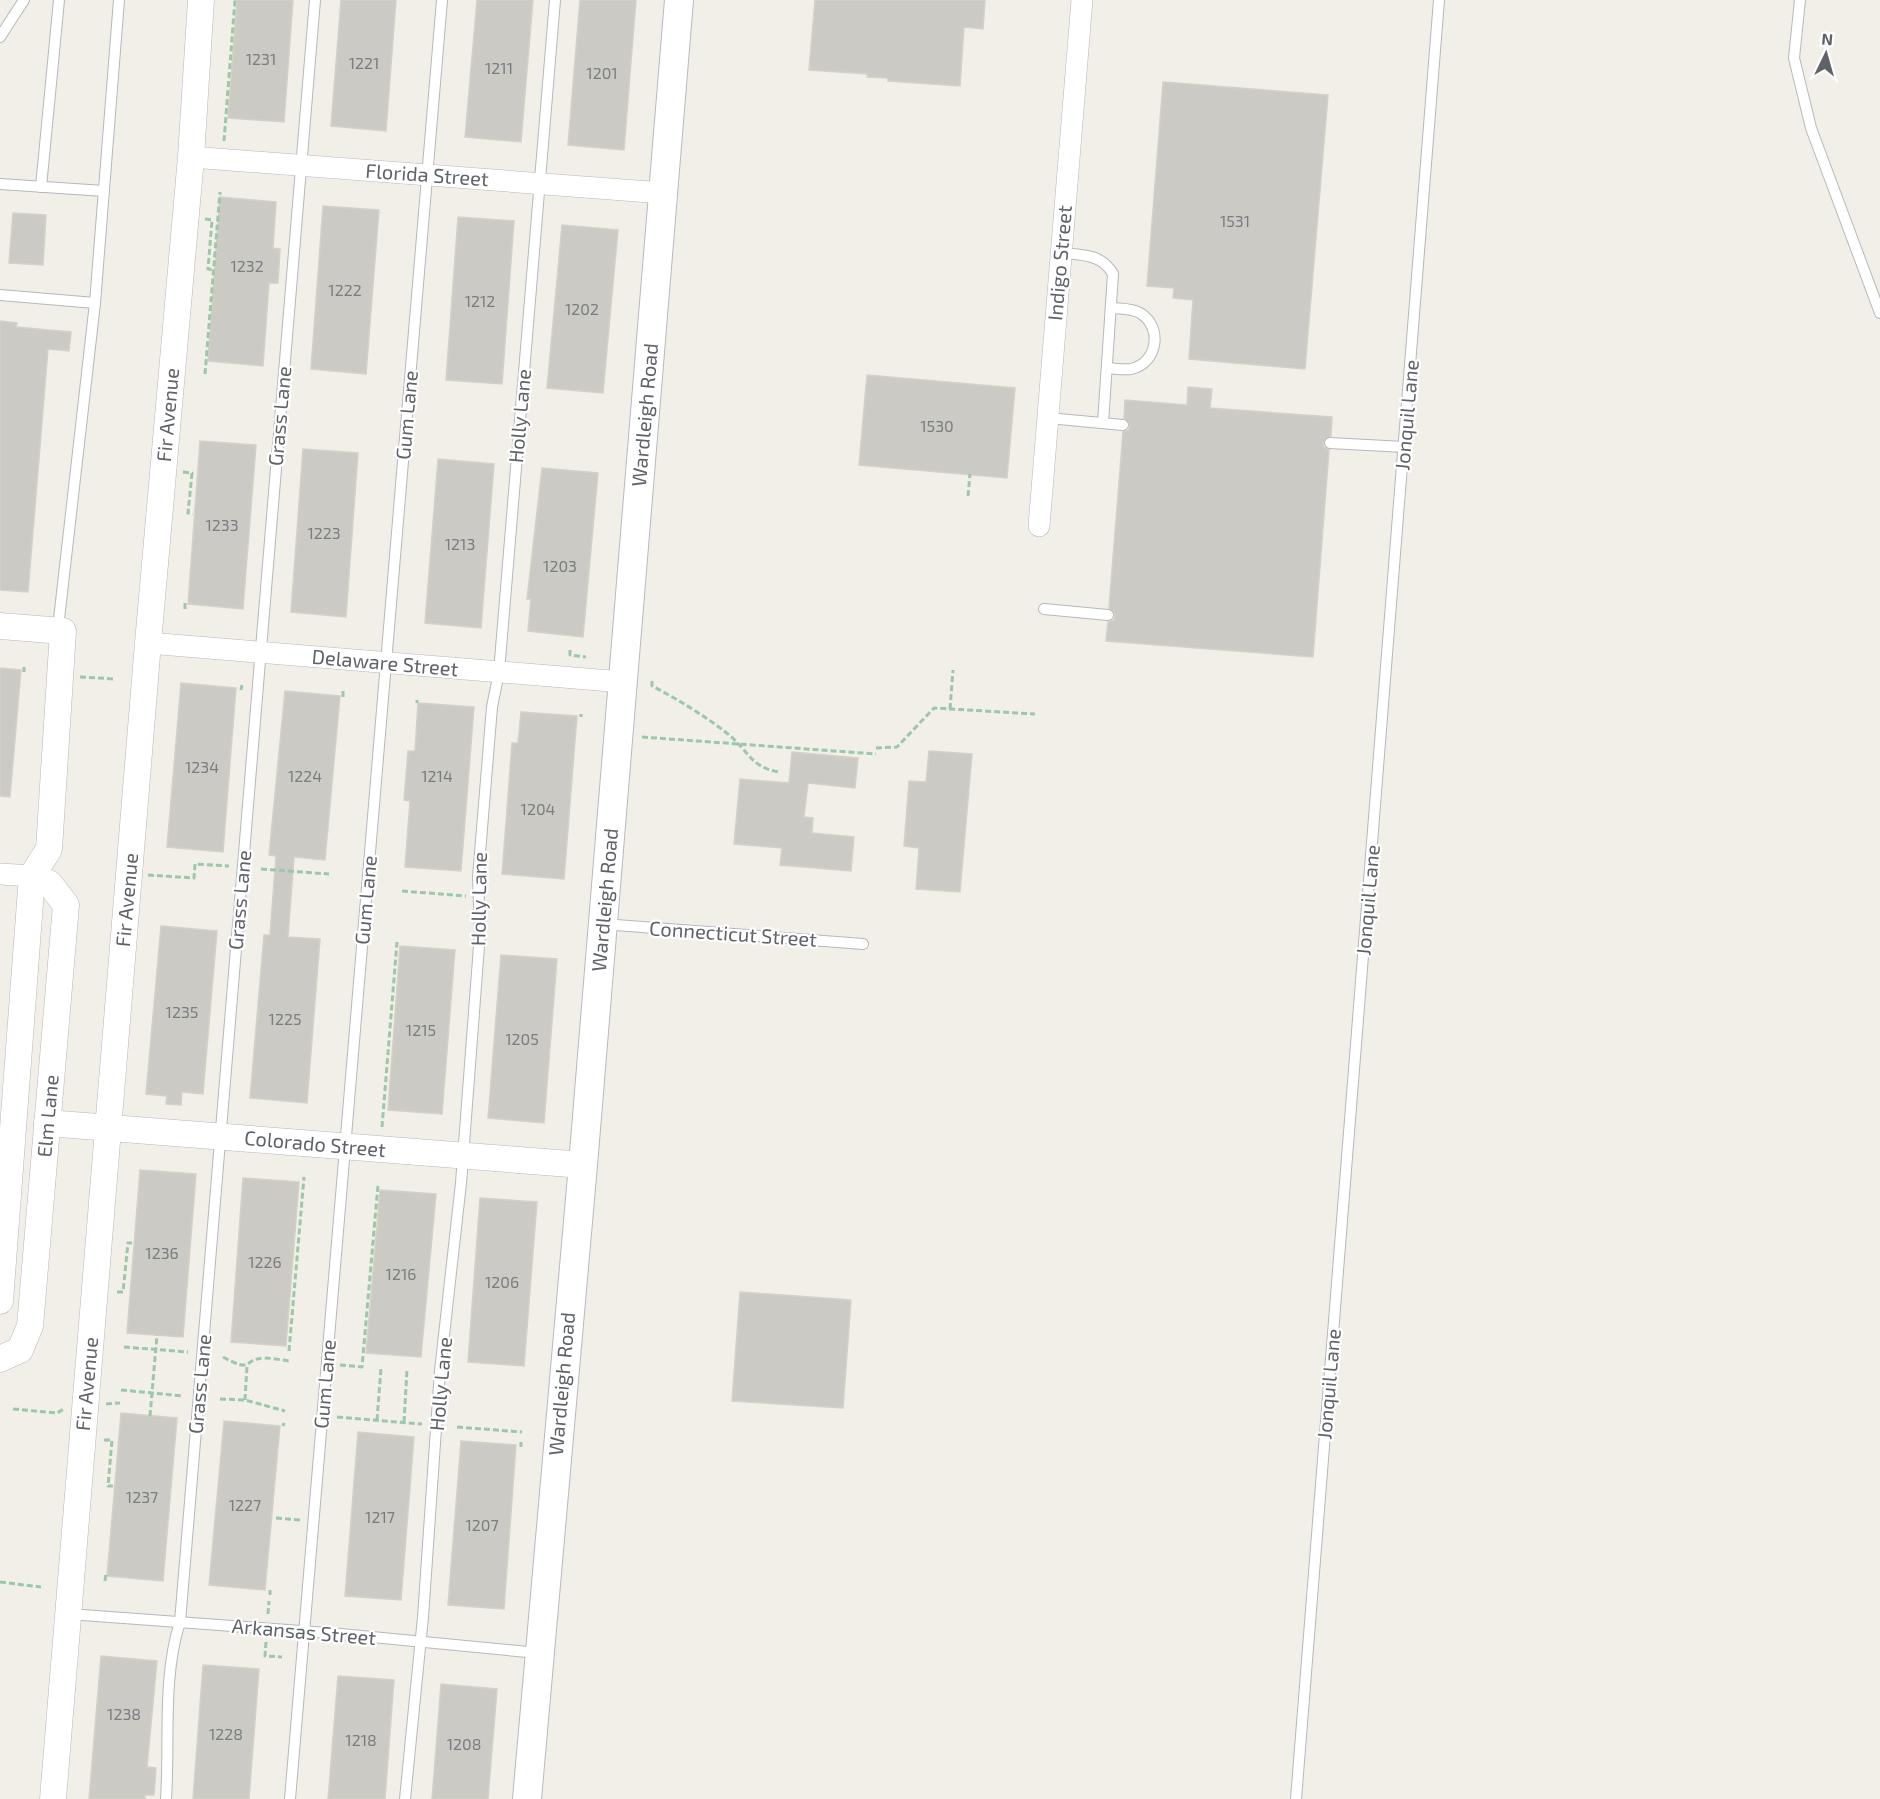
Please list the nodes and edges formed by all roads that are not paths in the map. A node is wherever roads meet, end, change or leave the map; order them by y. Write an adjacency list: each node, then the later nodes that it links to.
1 (24, 0): 12 (lane)
2 (59, 0): 18 (lane)
3 (120, 0): 19 (lane)
4 (201, 0): 13 (street, Fir Avenue)
5 (315, 0): 14 (lane, Grass Lane)
6 (442, 0): 15 (lane, Gum Lane)
7 (555, 0): 16 (lane, Holly Lane)
8 (679, 0): 20 (main road, Wardleigh Road)
9 (1082, 0): 21 (street, Indigo Street)
10 (1439, 0): 31 (lane, Jonquil Lane)
11 (1800, 0): 25 (lane)
12 (0, 37)
13 (191, 157): 14 (street, Florida Street); 37 (street, Fir Avenue)
14 (301, 165): 15 (street, Florida Street); 38 (lane, Grass Lane)
15 (427, 175): 16 (street, Florida Street); 39 (lane, Gum Lane)
16 (539, 183): 20 (street, Florida Street); 40 (lane, Holly Lane)
17 (0, 184): 18 (lane)
18 (41, 187): 19 (lane)
19 (104, 191): 23 (lane)
20 (663, 193): 41 (main road, Wardleigh Road)
21 (1062, 253): 24 (lane); 27 (street, Indigo Street)
22 (0, 295): 23 (lane)
23 (95, 303): 36 (lane)
24 (1112, 308): 26 (lane); 26 (lane)
25 (1880, 313)
26 (1107, 368): 28 (lane)
27 (1048, 418): 28 (lane); 32 (street, Indigo Street)
28 (1103, 423): 29 (lane)
29 (1123, 425)
30 (1330, 443): 31 (lane)
31 (1404, 447): 65 (lane, Jonquil Lane)
32 (1039, 526)
33 (1044, 609): 34 (lane)
34 (1108, 615)
35 (0, 626): 36 (street)
36 (63, 631): 43 (street, Elm Lane)
37 (148, 643): 38 (street, Delaware Street); 48 (street, Fir Avenue)
38 (261, 652): 39 (street, Delaware Street); 49 (lane, Grass Lane)
39 (386, 663): 40 (street, Delaware Street); 50 (lane, Gum Lane)
40 (499, 672): 41 (street, Delaware Street); 51 (lane, Holly Lane)
41 (623, 682): 44 (main road, Wardleigh Road)
42 (0, 874): 43 (street)
43 (32, 876): 46 (street, Elm Lane); 47 (street, Elm Lane)
44 (603, 924): 45 (lane, Connecticut Street); 52 (main road, Wardleigh Road)
45 (863, 944)
46 (7, 1120): 53 (street, Elm Lane)
47 (47, 1123): 48 (street, Colorado Street); 54 (street, Elm Lane)
48 (108, 1128): 49 (street, Colorado Street); 55 (street, Fir Avenue)
49 (220, 1136): 50 (street, Colorado Street); 56 (lane, Grass Lane)
50 (345, 1146): 51 (street, Colorado Street); 57 (lane, Gum Lane)
51 (463, 1156): 52 (street, Colorado Street); 58 (lane, Holly Lane)
52 (583, 1165): 59 (main road, Wardleigh Road)
53 (0, 1301)
54 (0, 1359)
55 (69, 1614): 56 (lane, Arkansas Street); 60 (street, Fir Avenue)
56 (180, 1622): 57 (lane, Arkansas Street); 61 (lane, Grass Lane)
57 (304, 1631): 58 (lane, Arkansas Street); 62 (lane, Gum Lane)
58 (420, 1643): 59 (lane, Arkansas Street); 63 (lane, Holly Lane)
59 (538, 1653): 64 (main road, Wardleigh Road)
60 (53, 1799)
61 (166, 1799)
62 (290, 1799)
63 (405, 1799)
64 (527, 1799)
65 (1296, 1799)

